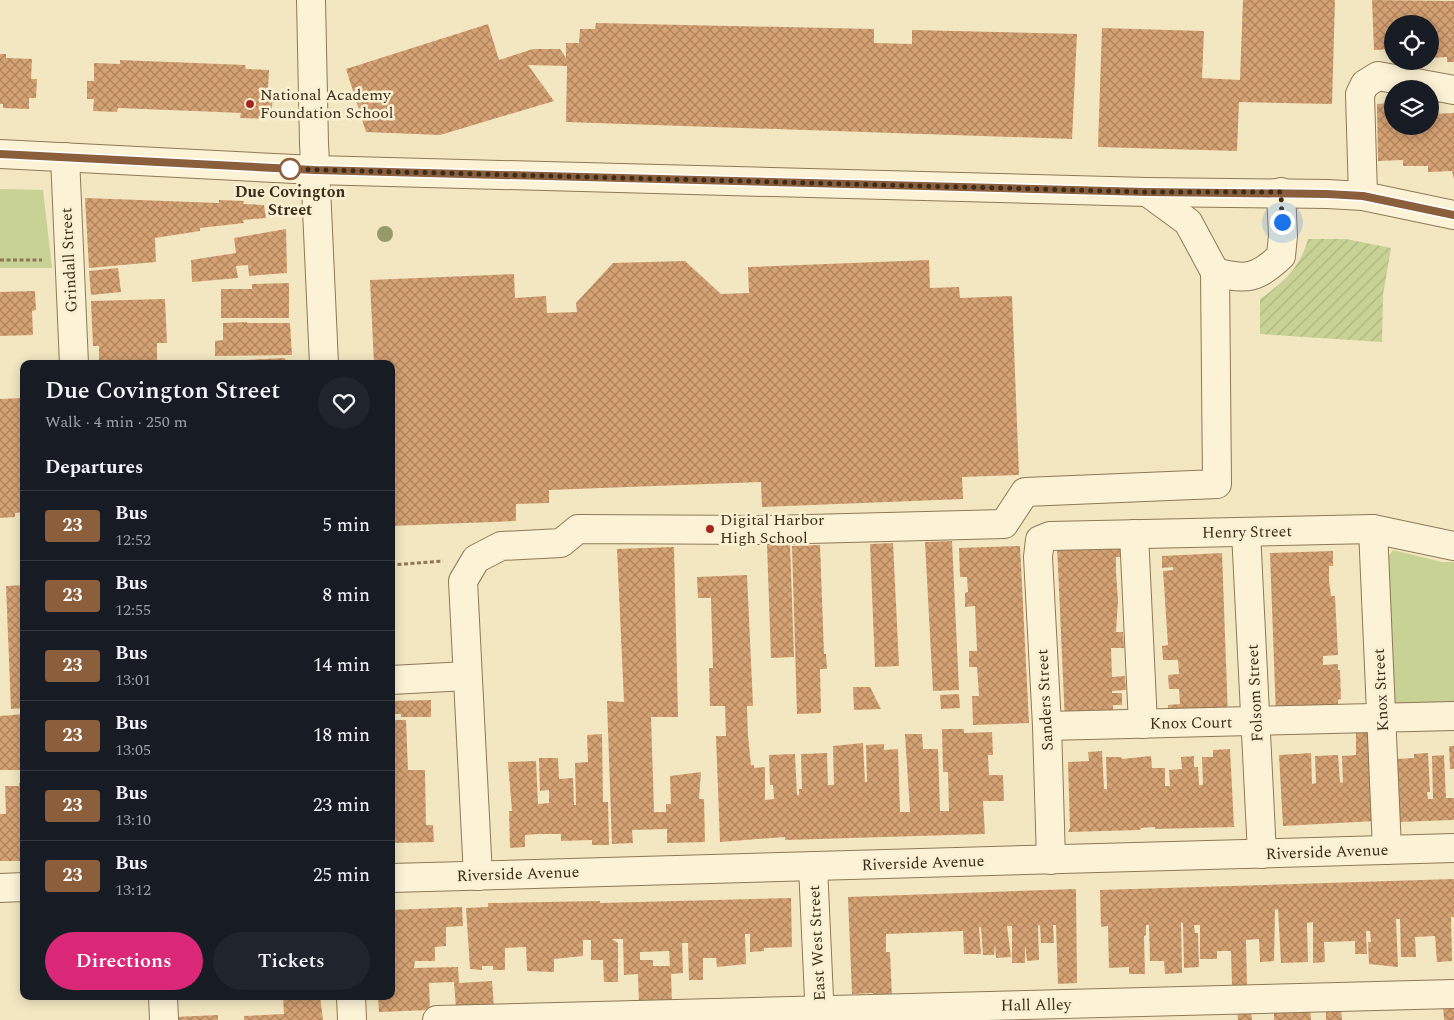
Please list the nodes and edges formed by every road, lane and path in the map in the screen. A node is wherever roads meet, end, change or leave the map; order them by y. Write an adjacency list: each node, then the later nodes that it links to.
1 (311, 0): 5 (street)
2 (1454, 90): 8 (street)
3 (0, 154): 4 (street)
4 (64, 157): 5 (street); 13 (street, Grindall Street)
5 (315, 170): 6 (street); 14 (street)
6 (1147, 192): 7 (street); 12 (street)
7 (1281, 192): 8 (street); 12 (street)
8 (1363, 196): 9 (street)
9 (1454, 215)
10 (13, 259): 11 (path)
11 (0, 260)
12 (1215, 272): 22 (street)
13 (74, 360)
14 (324, 360)
15 (1372, 529): 16 (street, Henry Street); 19 (street, Henry Street); 25 (street, Knox Street)
16 (1246, 532): 17 (street, Henry Street); 26 (street, Folsom Street)
17 (1134, 534): 18 (street, Henry Street); 27 (street)
18 (1040, 540): 28 (street, Sanders Street)
19 (1454, 546)
20 (446, 561): 21 (path)
21 (395, 564)
22 (467, 676): 23 (street); 34 (street)
23 (395, 680)
24 (1454, 716): 25 (street, Knox Court)
25 (1383, 718): 26 (street, Knox Court); 30 (street, Knox Street)
26 (1256, 721): 27 (street, Knox Court); 31 (street, Folsom Street)
27 (1143, 724): 28 (street, Knox Court)
28 (1047, 726): 32 (street, Sanders Street)
29 (1454, 848): 30 (street, Riverside Avenue)
30 (1387, 850): 31 (street, Riverside Avenue)
31 (1262, 854): 32 (street, Riverside Avenue)
32 (1051, 860): 33 (street, Riverside Avenue)
33 (813, 866): 34 (street, Riverside Avenue); 41 (street, East West Street)
34 (478, 876): 35 (street, Riverside Avenue)
35 (395, 878)
36 (20, 887): 37 (street)
37 (0, 888)
38 (1454, 994): 41 (street, Hall Alley)
39 (163, 1000): 42 (street)
40 (351, 1000): 43 (street)
41 (820, 1015): 44 (street, Hall Alley)
42 (164, 1020)
43 (352, 1020)
44 (437, 1020)

